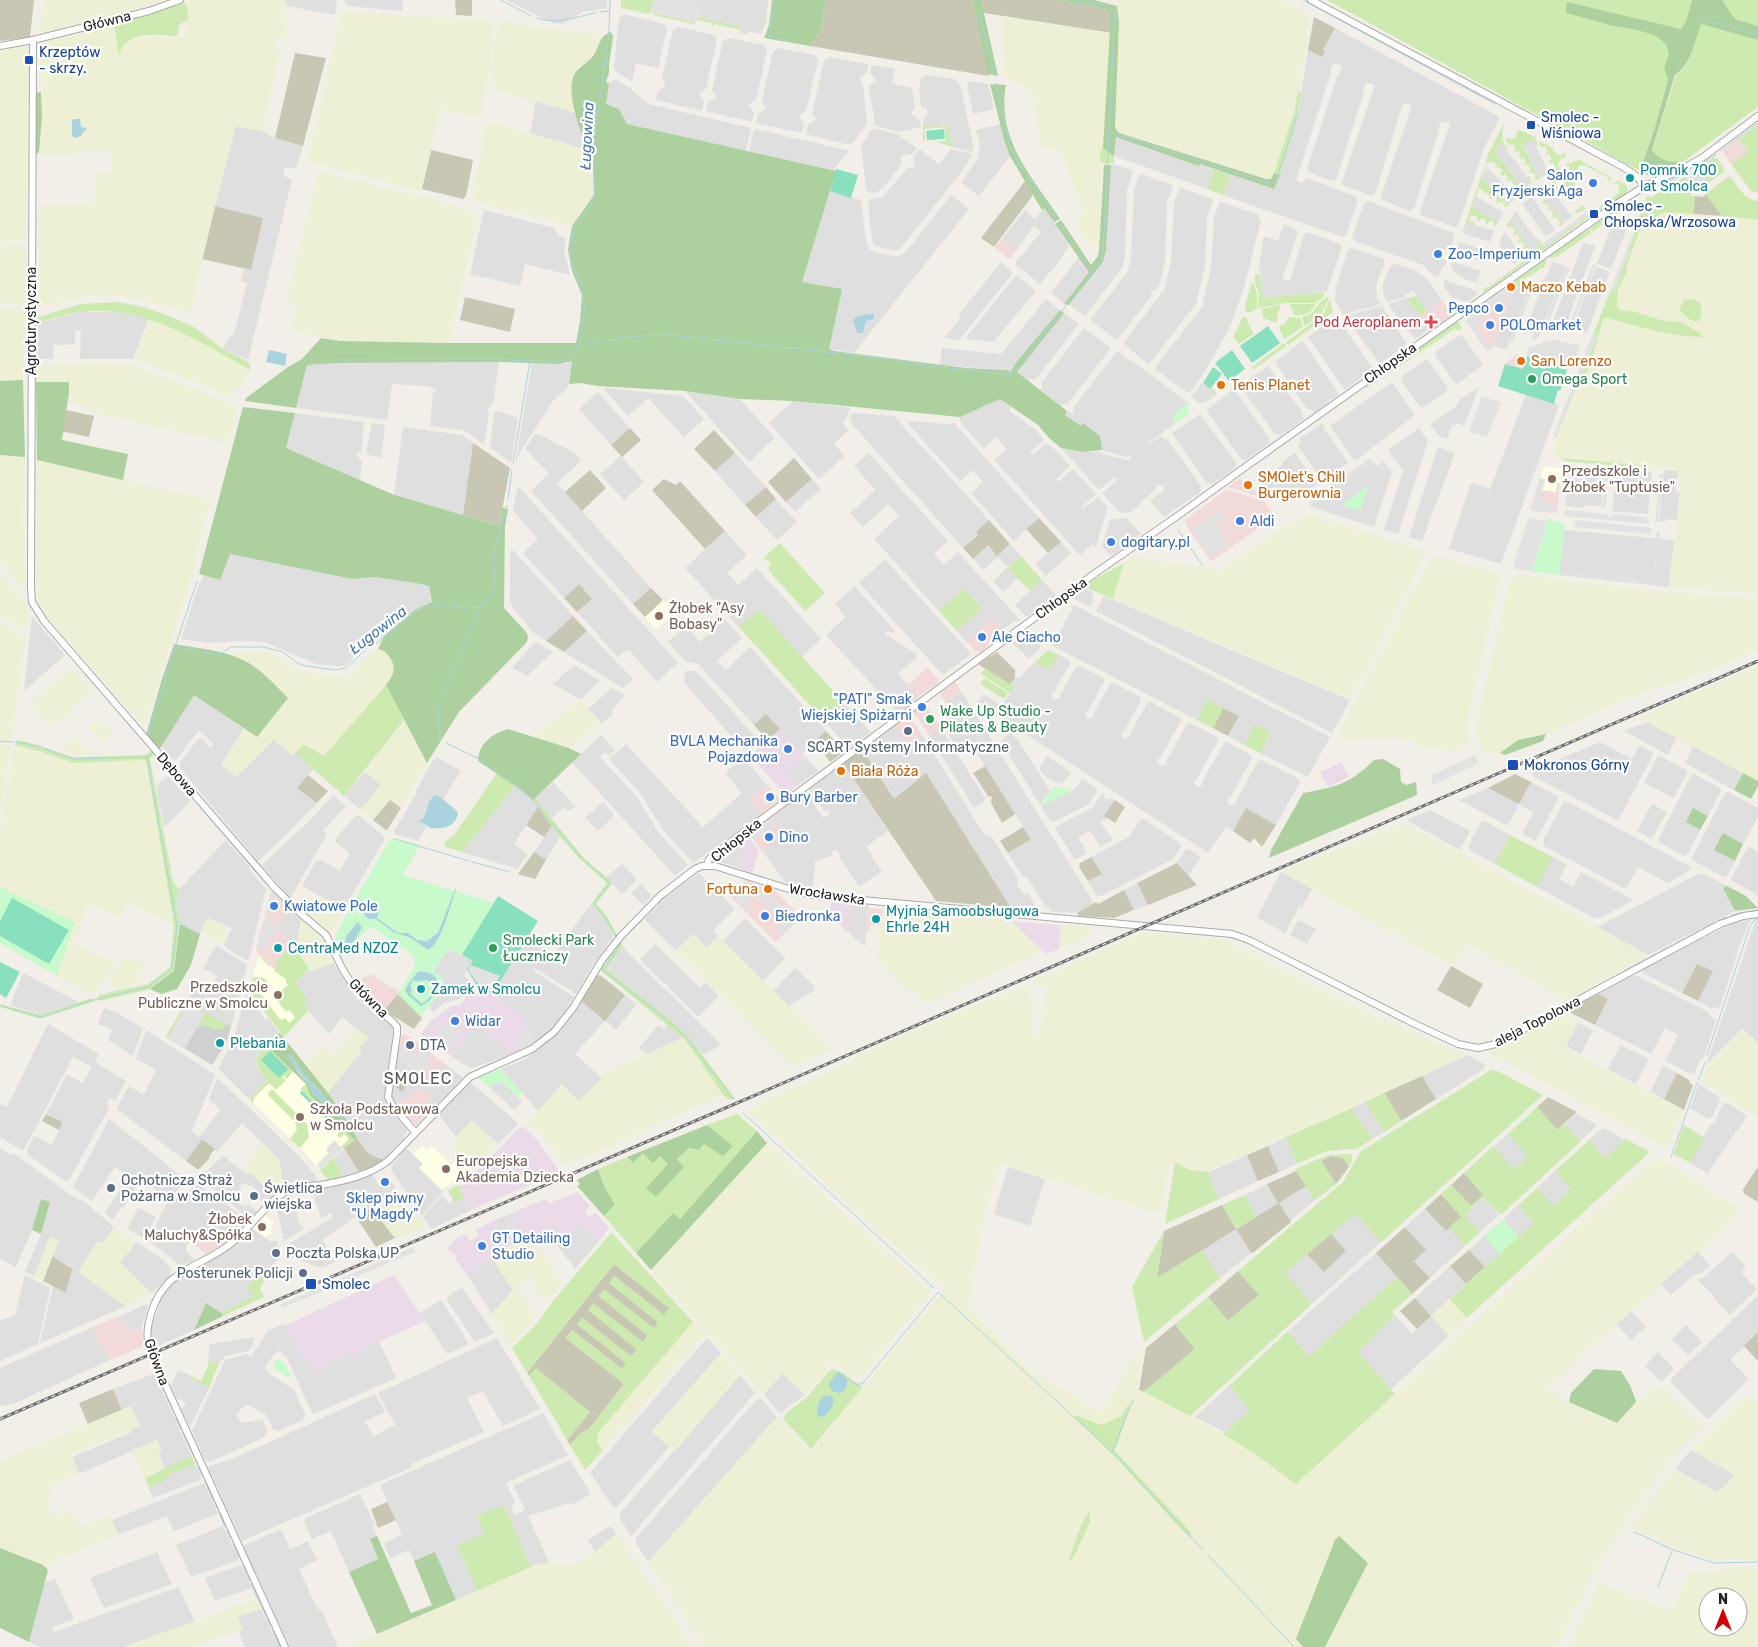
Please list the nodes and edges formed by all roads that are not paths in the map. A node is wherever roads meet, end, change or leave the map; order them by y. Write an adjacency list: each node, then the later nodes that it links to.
1 (180, 0): 3 (street, Główna)
2 (1311, 0): 6 (street)
3 (33, 40): 4 (street, Główna); 7 (street, Agroturystyczna)
4 (0, 46)
5 (1758, 116): 6 (street, Chłopska)
6 (1645, 186): 8 (street, Chłopska)
7 (32, 602): 11 (street, Dębowa)
8 (707, 865): 10 (street, Wrocławska); 12 (street, Chłopska)
9 (1758, 914): 10 (street, aleja Topolowa)
10 (1232, 934)
11 (329, 940): 12 (street, Główna)
12 (415, 1132): 13 (street, Główna)
13 (285, 1647)

